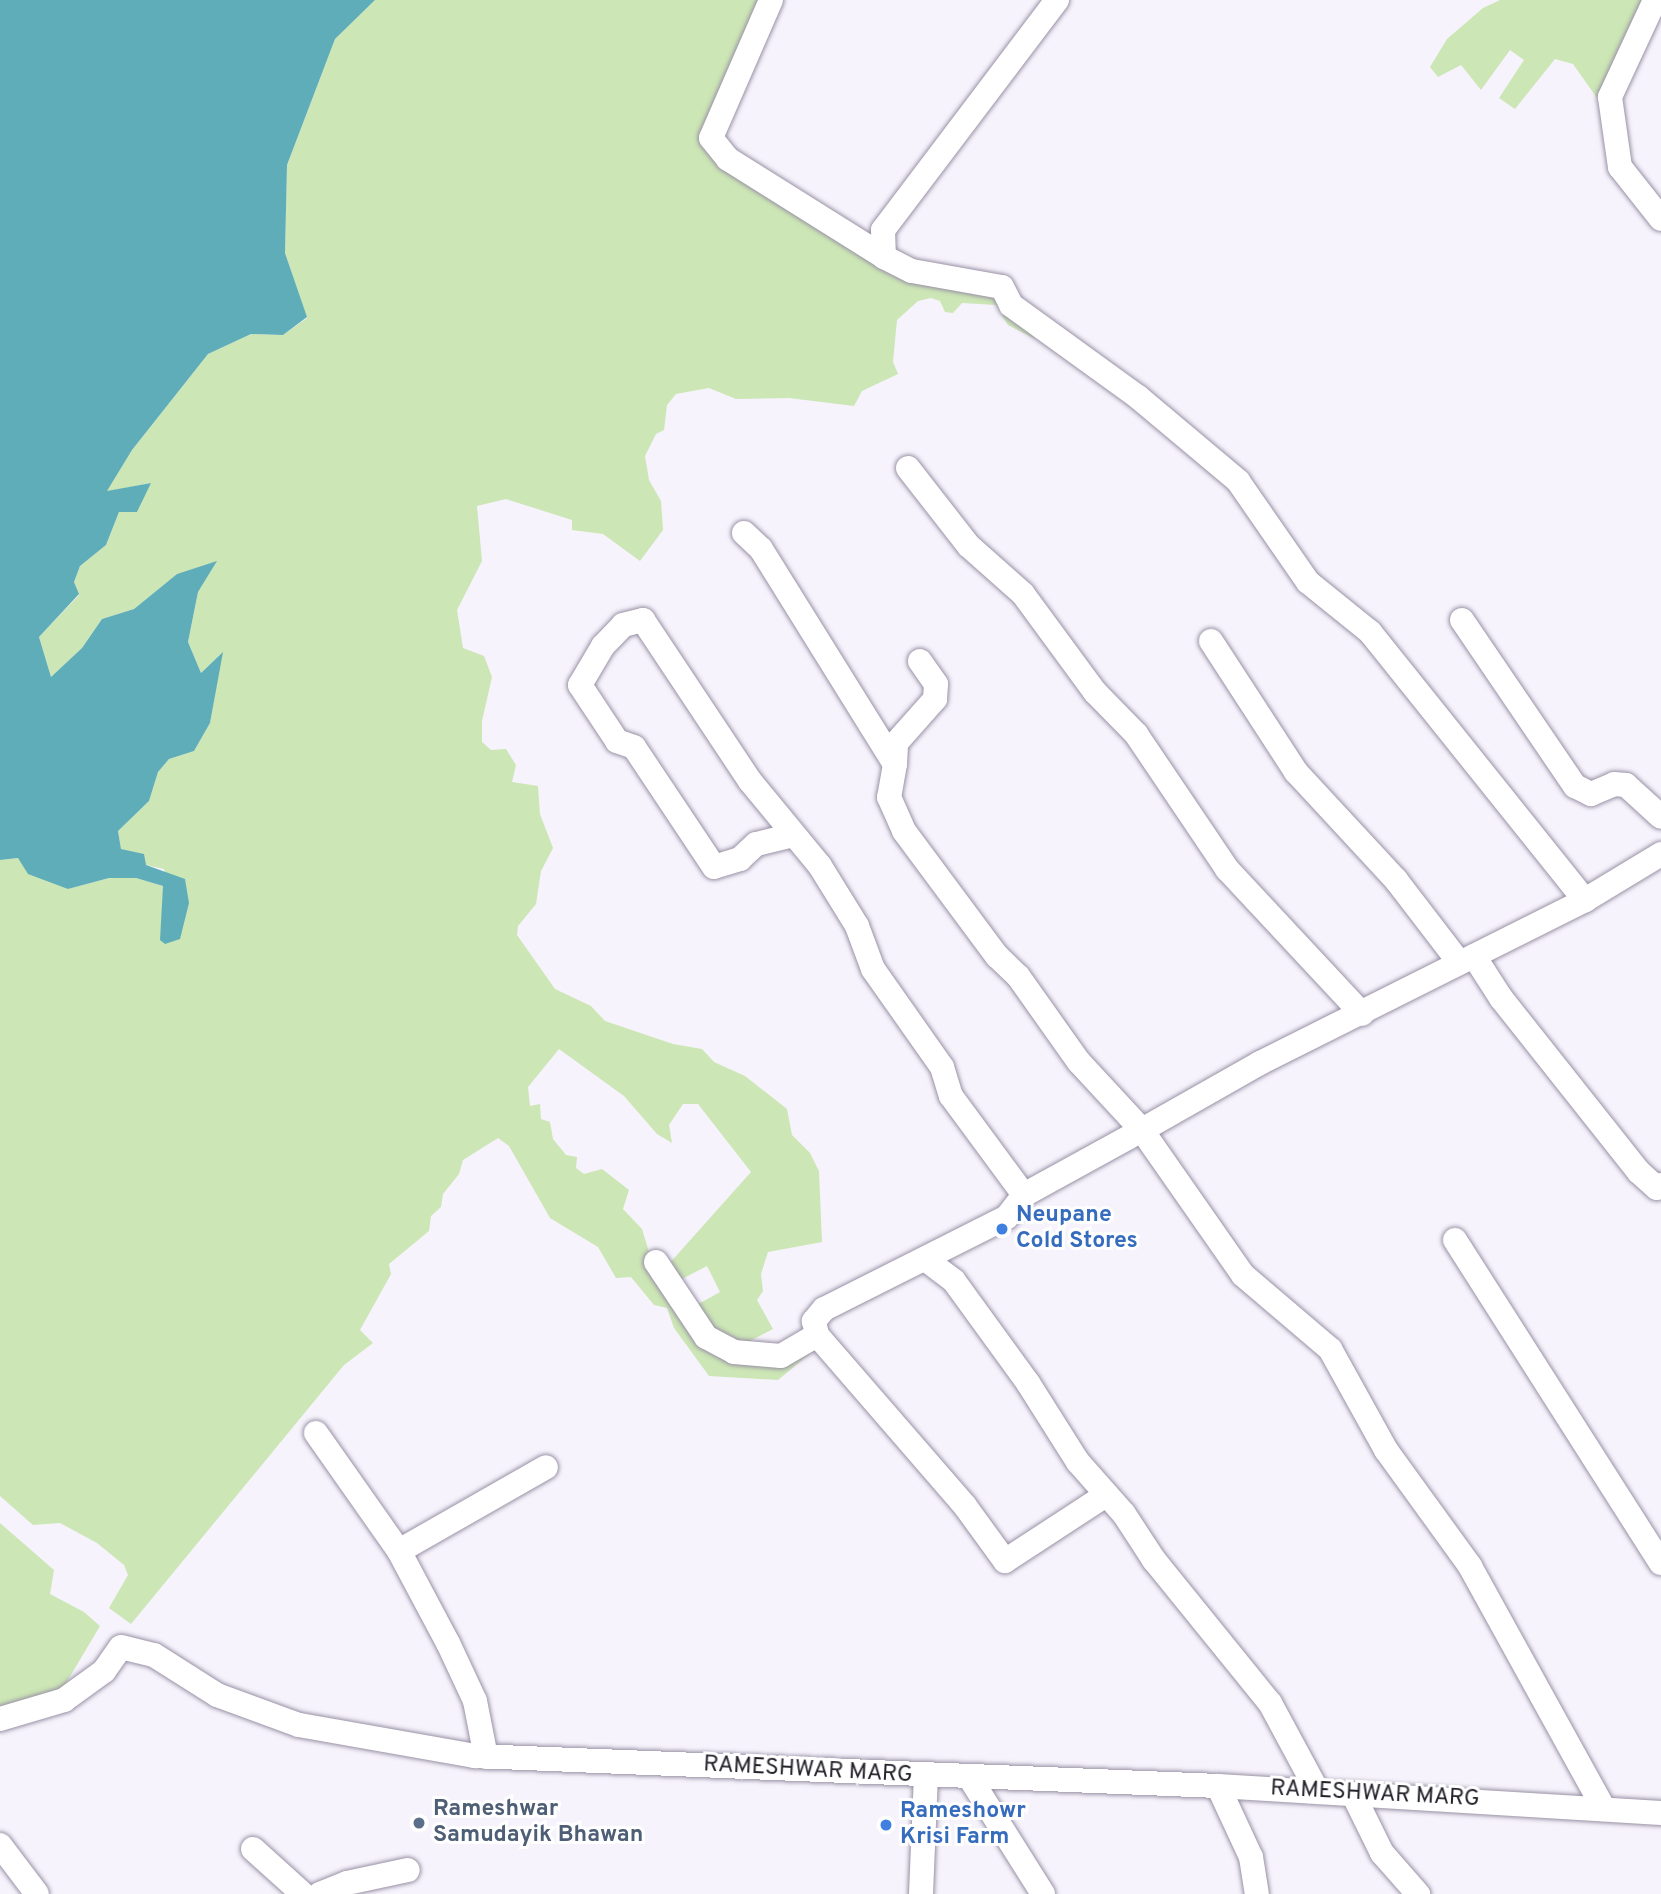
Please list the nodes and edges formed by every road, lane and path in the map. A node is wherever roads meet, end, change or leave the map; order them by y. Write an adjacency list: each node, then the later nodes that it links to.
1 (771, 0): 5 (street)
2 (1057, 0): 5 (street)
3 (1655, 0): 4 (street)
4 (1661, 219)
5 (884, 257): 15 (street)
6 (908, 468): 17 (street)
7 (744, 533): 11 (street)
8 (1462, 620): 12 (street)
9 (1211, 641): 16 (street)
10 (920, 661): 11 (street)
11 (895, 764): 18 (street)
12 (1661, 817)
13 (793, 835): 13 (street); 20 (street)
14 (1661, 854): 15 (street)
15 (1585, 900): 16 (street)
16 (1466, 959): 17 (street); 19 (street)
17 (1362, 1014): 18 (street)
18 (1142, 1130): 20 (street); 37 (street)
19 (1660, 1188)
20 (1024, 1195): 22 (street)
21 (1455, 1240): 29 (street)
22 (925, 1259): 24 (street); 27 (street)
23 (656, 1262): 24 (street)
24 (817, 1335): 27 (street)
25 (317, 1433): 28 (street)
26 (546, 1467): 28 (street)
27 (1106, 1495): 35 (street)
28 (399, 1551): 31 (street)
29 (1661, 1563)
30 (0, 1719): 31 (street, RAMESHWAR MARG)
31 (486, 1757): 32 (street, RAMESHWAR MARG)
32 (926, 1776): 33 (street, RAMESHWAR MARG); 45 (street)
33 (970, 1778): 34 (street, RAMESHWAR MARG); 46 (street)
34 (1218, 1786): 35 (street, RAMESHWAR MARG); 47 (street)
35 (1318, 1792): 36 (street, RAMESHWAR MARG)
36 (1353, 1794): 37 (street, RAMESHWAR MARG); 48 (street)
37 (1604, 1809): 38 (street, RAMESHWAR MARG)
38 (1661, 1813)
39 (0, 1845): 42 (street)
40 (253, 1849): 43 (street)
41 (408, 1870): 44 (street)
42 (37, 1894)
43 (303, 1894)
44 (320, 1894)
45 (921, 1894)
46 (1043, 1894)
47 (1257, 1894)
48 (1418, 1894)

